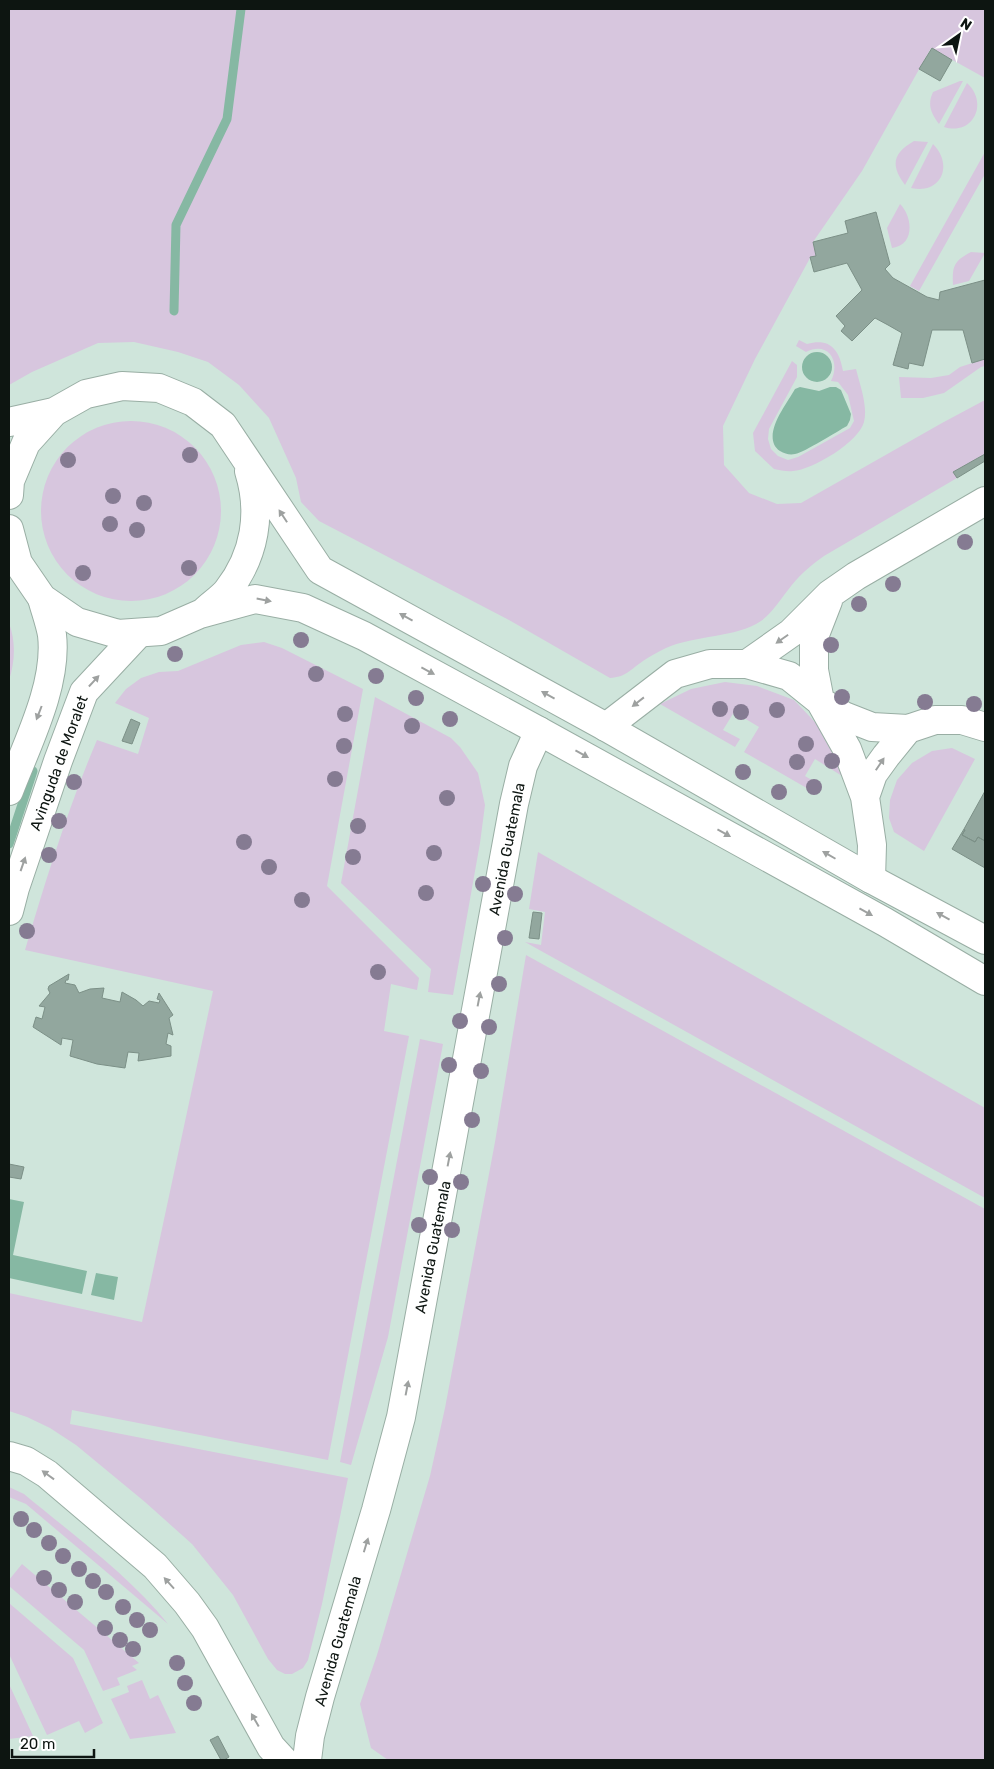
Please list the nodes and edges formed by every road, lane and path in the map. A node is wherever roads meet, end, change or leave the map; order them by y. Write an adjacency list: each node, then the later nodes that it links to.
1 (54, 412): 2 (street); 3 (street); 4 (street)
2 (9, 422)
3 (244, 456): 9 (street); 14 (street, one-way to 3)
4 (9, 495)
5 (985, 501): 7 (street)
6 (9, 529): 8 (street)
7 (830, 594): 11 (street, one-way to 11); 12 (street)
8 (42, 598): 10 (street); 17 (street, one-way to 17)
9 (200, 614): 10 (street); 16 (street, one-way to 16)
10 (139, 633): 20 (street, Avinguda de Moralet, one-way to 10)
11 (747, 664): 12 (street); 14 (street, one-way to 14)
12 (820, 701): 15 (street); 18 (street)
13 (985, 727): 15 (street)
14 (606, 728): 19 (street, one-way to 14)
15 (908, 729): 18 (street, one-way to 15)
16 (539, 731): 22 (street, one-way to 22); 25 (street, Avenida Guatemala, one-way to 16)
17 (9, 791)
18 (865, 797): 19 (street)
19 (871, 879): 21 (street, one-way to 19)
20 (9, 910)
21 (985, 940)
22 (985, 981)
23 (9, 1456): 24 (street, one-way to 23)
24 (283, 1760)
25 (307, 1760)

